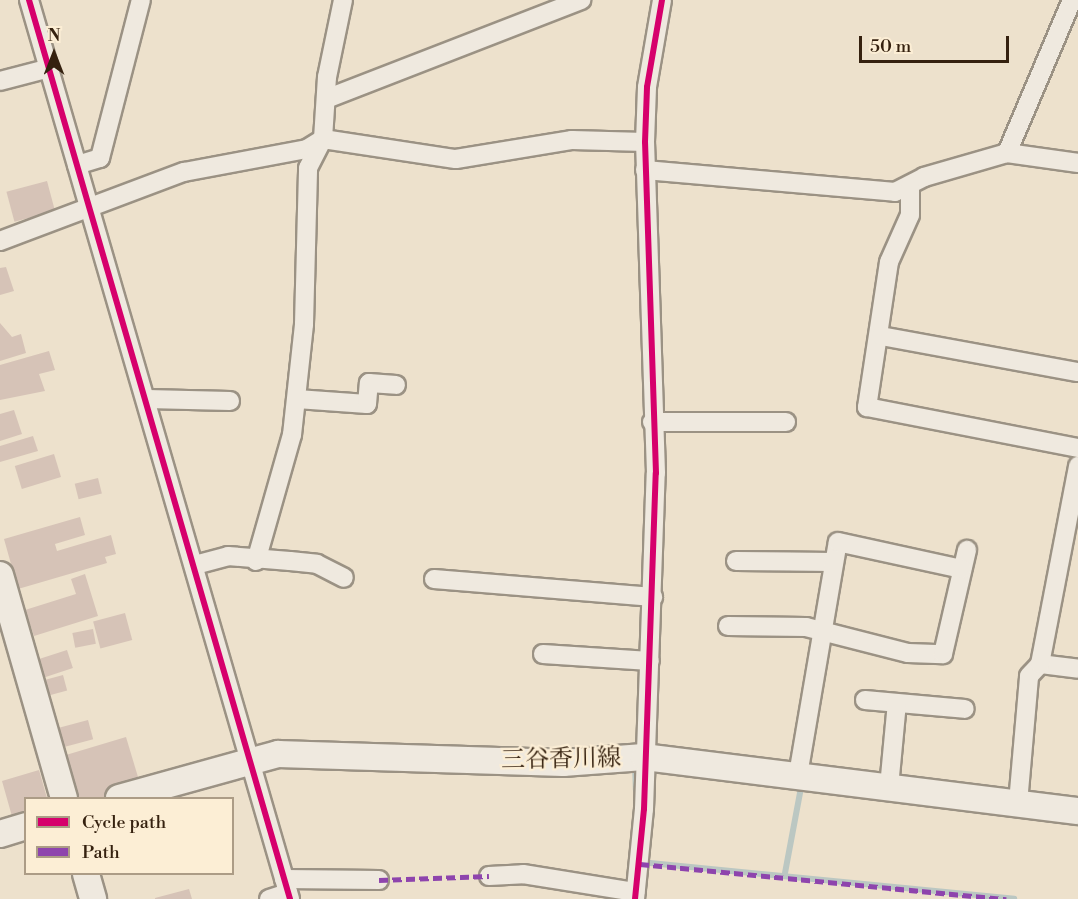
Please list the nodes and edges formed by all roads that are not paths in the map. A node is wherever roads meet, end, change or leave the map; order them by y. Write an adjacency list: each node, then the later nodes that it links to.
1 (29, 0): 7 (street)
2 (141, 0): 14 (street)
3 (343, 0): 9 (street)
4 (581, 0): 9 (street)
5 (662, 0): 11 (street)
6 (1072, 0): 12 (street)
7 (46, 69): 8 (street); 14 (street)
8 (0, 81)
9 (326, 99): 10 (street)
10 (323, 139): 11 (street); 17 (street); 23 (street)
11 (645, 142): 15 (street)
12 (1007, 153): 13 (street); 16 (street)
13 (1078, 163)
14 (77, 165): 17 (street)
15 (645, 170): 16 (street); 25 (street)
16 (910, 186): 19 (street)
17 (88, 206): 18 (street); 22 (street)
18 (0, 241)
19 (880, 336): 20 (street); 27 (street)
20 (1078, 372)
21 (396, 385): 23 (street)
22 (147, 399): 24 (street); 33 (street)
23 (297, 399): 30 (street)
24 (230, 401)
25 (652, 422): 26 (street); 38 (street)
26 (786, 422)
27 (1078, 448)
28 (1078, 466): 43 (street)
29 (967, 550): 34 (street)
30 (256, 561): 33 (street); 35 (street)
31 (736, 561): 32 (street)
32 (832, 562): 34 (street); 40 (street)
33 (195, 565): 49 (street)
34 (962, 569): 40 (street)
35 (344, 578)
36 (434, 579): 38 (street)
37 (1, 581): 52 (main road)
38 (654, 597): 42 (street)
39 (728, 626): 40 (street)
40 (822, 632): 50 (street)
41 (543, 654): 42 (street)
42 (650, 661): 48 (street)
43 (1040, 664): 44 (street); 54 (street)
44 (1078, 669)
45 (865, 699): 46 (street)
46 (897, 703): 47 (street); 51 (street)
47 (965, 709)
48 (644, 757): 49 (main road, 三谷香川線); 50 (main road, 三谷香川線); 62 (street)
49 (250, 759): 53 (main road, 三谷香川線); 61 (street)
50 (798, 775): 51 (main road, 三谷香川線)
51 (889, 787): 54 (main road, 三谷香川線)
52 (64, 797)
53 (122, 797)
54 (1018, 803): 55 (main road, 三谷香川線)
55 (1078, 811)
56 (24, 827): 57 (main road)
57 (0, 834)
58 (87, 875): 63 (main road)
59 (489, 876): 62 (street)
60 (380, 880): 61 (street)
61 (287, 891): 64 (street)
62 (636, 895)
63 (93, 899)
64 (269, 899)

